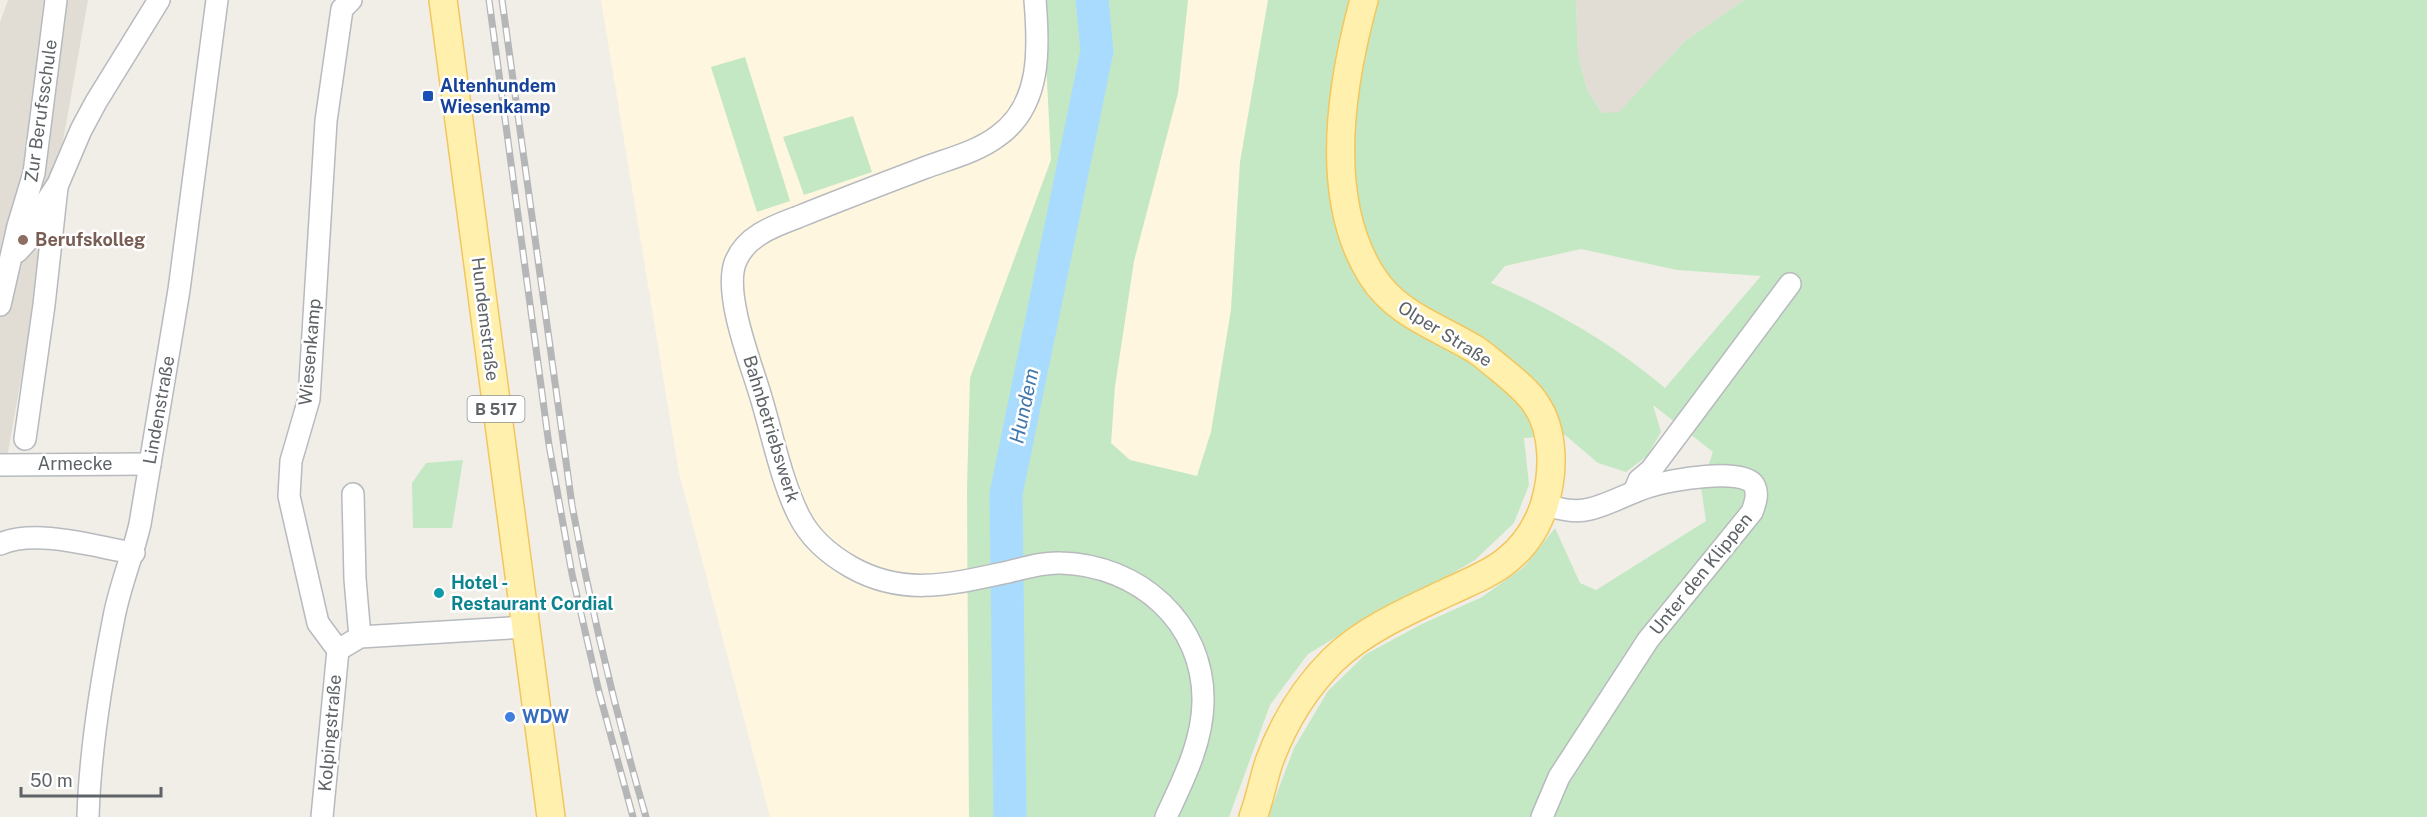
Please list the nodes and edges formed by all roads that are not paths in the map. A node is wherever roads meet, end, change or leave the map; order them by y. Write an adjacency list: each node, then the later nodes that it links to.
1 (56, 0): 9 (street, Zur Berufsschule)
2 (159, 0): 8 (street, Zur Berufsschule)
3 (217, 0): 13 (street, Lindenstraße)
4 (443, 0): 20 (main road, Hundemstraße / B 517)
5 (1035, 0): 26 (street, Bahnbetriebswerk)
6 (1364, 0): 17 (main road, Olper Straße)
7 (346, 4): 22 (street, Wiesenkamp)
8 (58, 184): 9 (street, Zur Berufsschule); 12 (street, Zur Berufsschule)
9 (12, 255): 11 (street, Zur Berufsschule)
10 (1790, 284): 15 (street)
11 (0, 306)
12 (25, 439)
13 (150, 464): 14 (street, Armecke); 19 (street, Lindenstraße)
14 (0, 465)
15 (1634, 492): 17 (street, Unter den Klippen); 28 (street, Unter den Klippen)
16 (353, 494): 21 (street)
17 (1544, 505): 27 (main road, Olper Straße)
18 (0, 544): 19 (street)
19 (134, 553): 23 (street, Lindenstraße)
20 (525, 627): 21 (street); 25 (main road, Hundemstraße / B 517)
21 (360, 637): 22 (street)
22 (338, 650): 24 (street, Kolpingstraße)
23 (88, 817)
24 (322, 817)
25 (551, 817)
26 (1166, 817)
27 (1253, 817)
28 (1542, 817)

